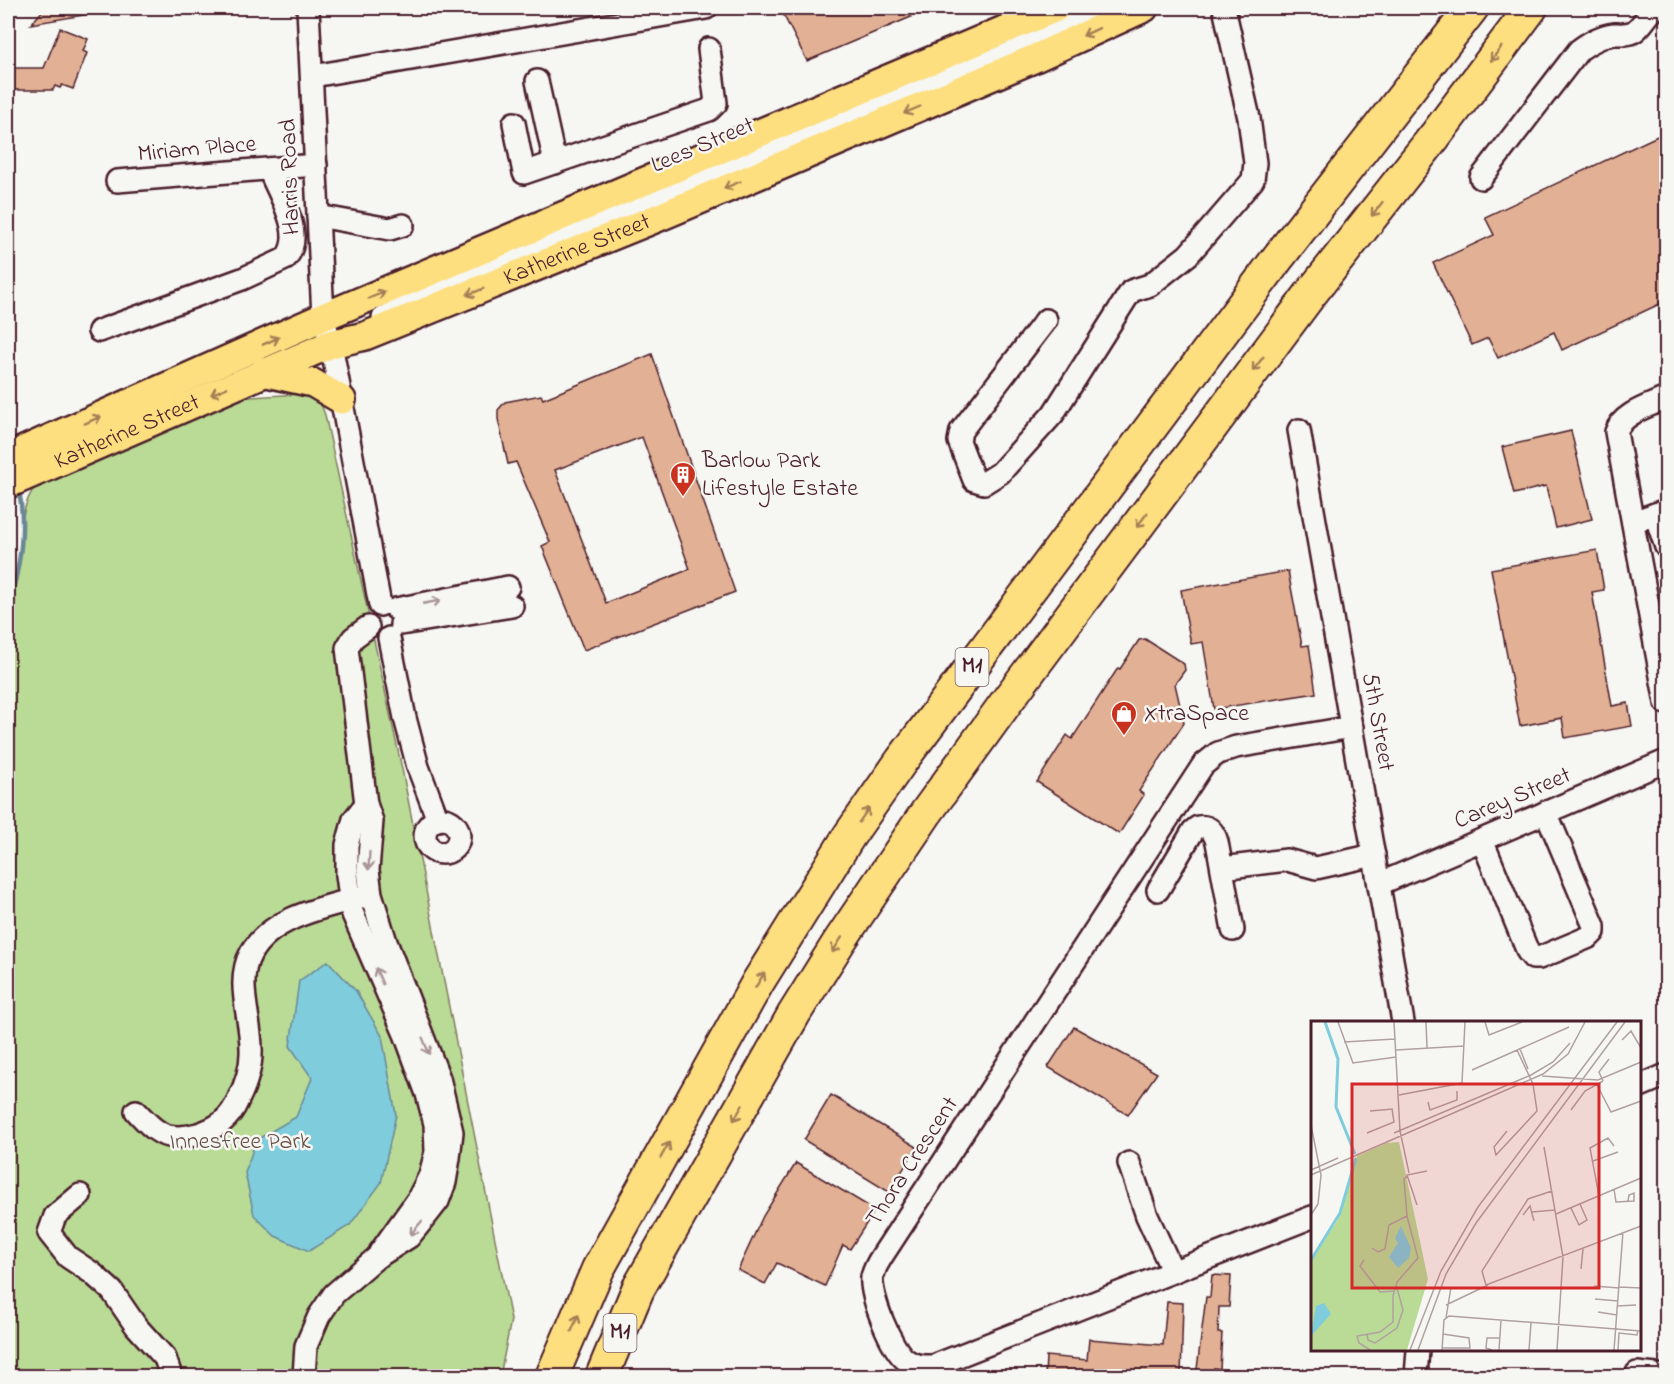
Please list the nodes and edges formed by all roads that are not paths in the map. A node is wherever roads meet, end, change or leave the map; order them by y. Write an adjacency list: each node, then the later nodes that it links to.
1 (308, 8): 12 (street, Harris Road)
2 (706, 8): 12 (street)
3 (1056, 8): 22 (main road, Katherine Street, one-way to 3)
4 (1100, 8): 25 (street, Lees Street)
5 (1144, 8): 25 (main road, Katherine Street, one-way to 25)
6 (1224, 8): 23 (street)
7 (1472, 8): 64 (highway, M1, one-way to 7)
8 (1531, 8): 65 (highway, M1, one-way to 65)
9 (1658, 8): 10 (street); 18 (street)
10 (1666, 20)
11 (709, 49): 15 (street)
12 (313, 76): 16 (street, Harris Road)
13 (537, 81): 15 (street)
14 (514, 123): 15 (street)
15 (555, 163)
16 (316, 165): 17 (street, Miriam Place); 20 (street, Harris Road)
17 (269, 170): 19 (street, Miriam Place); 24 (street)
18 (1481, 178)
19 (117, 181)
20 (318, 216): 21 (street); 22 (street, Harris Road)
21 (403, 225)
22 (323, 317): 25 (street, Harris Road); 30 (main road, Katherine Street, one-way to 22)
23 (1046, 320)
24 (99, 331)
25 (331, 344): 26 (main road, Katherine Street); 28 (street, Harris Road)
26 (263, 372): 28 (main road); 30 (main road, Katherine Street, one-way to 30)
27 (1666, 398): 34 (street)
28 (342, 400): 37 (street, Harris Road)
29 (1299, 430): 39 (street, 5th Street)
30 (43, 455): 31 (main road, Katherine Street); 32 (main road, Katherine Street)
31 (8, 458)
32 (8, 484)
33 (1661, 512): 34 (street); 35 (street)
34 (1633, 522): 38 (street)
35 (1666, 547)
36 (510, 597): 37 (street)
37 (391, 619): 42 (street, Harris Road); 48 (street)
38 (1666, 703)
39 (1352, 727): 44 (street, 5th Street); 59 (street, Thora Crescent)
40 (1666, 761): 41 (street, Carey Street)
41 (1546, 812): 43 (street, Carey Street); 43 (street)
42 (438, 820)
43 (1482, 840): 46 (street, Carey Street)
44 (1374, 855): 45 (street); 46 (street, 5th Street)
45 (1222, 868): 47 (street); 49 (street)
46 (1379, 884): 50 (street, 5th Street)
47 (1158, 890)
48 (361, 897): 53 (street); 63 (street)
49 (1233, 930)
50 (1403, 1021)
51 (1666, 1075): 52 (street)
52 (1641, 1086)
53 (136, 1111)
54 (1129, 1163): 57 (street)
55 (80, 1195): 62 (street)
56 (1311, 1217): 57 (street, Thora Crescent)
57 (1173, 1272): 59 (street, Thora Crescent)
58 (1418, 1351): 66 (street)
59 (919, 1371)
60 (1637, 1373): 61 (street)
61 (1666, 1376)
62 (171, 1377)
63 (304, 1377)
64 (552, 1377)
65 (602, 1377)
66 (1416, 1377)

